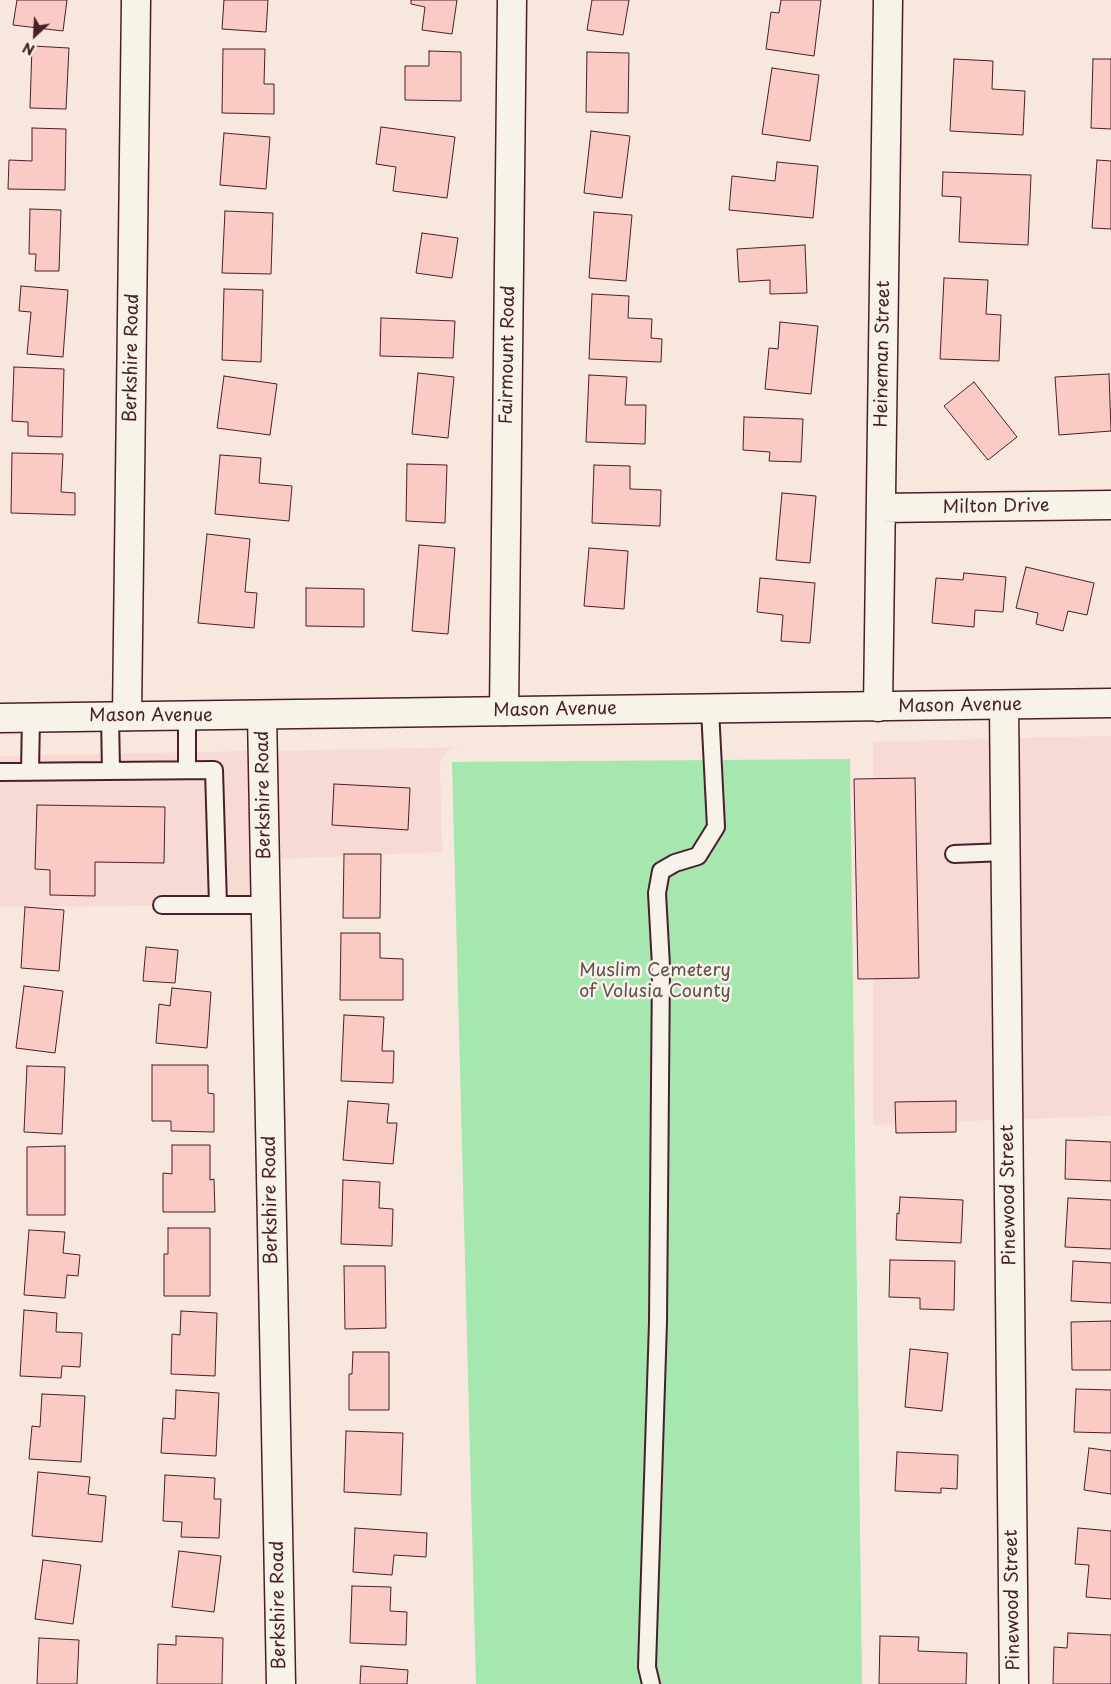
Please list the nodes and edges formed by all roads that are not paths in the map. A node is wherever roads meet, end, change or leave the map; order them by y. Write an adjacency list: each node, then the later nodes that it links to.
1 (136, 0): 12 (street, Berkshire Road)
2 (512, 0): 10 (street, Fairmount Road)
3 (888, 0): 5 (street, Heineman Street)
4 (1111, 505): 5 (street, Milton Drive)
5 (881, 508): 8 (street, Heineman Street)
6 (1111, 703): 7 (street, Mason Avenue)
7 (1004, 705): 8 (street, Mason Avenue); 20 (street, Pinewood Street)
8 (878, 707): 9 (street, Mason Avenue)
9 (710, 708): 10 (street, Mason Avenue); 26 (lane)
10 (504, 711): 11 (street, Mason Avenue)
11 (262, 715): 13 (street, Mason Avenue); 23 (street, Berkshire Road)
12 (119, 716): 13 (street, Mason Avenue); 15 (street, Mason Avenue); 17 (lane)
13 (187, 716): 16 (lane)
14 (0, 718): 15 (street, Mason Avenue)
15 (30, 718): 19 (lane)
16 (187, 770): 17 (lane); 22 (lane)
17 (111, 771): 19 (lane)
18 (0, 772): 19 (lane)
19 (30, 772)
20 (1006, 852): 21 (lane); 27 (street, Pinewood Street)
21 (954, 854)
22 (218, 905): 23 (lane); 24 (lane)
23 (266, 905): 25 (street, Berkshire Road)
24 (162, 906)
25 (280, 1684)
26 (651, 1684)
27 (1014, 1684)

